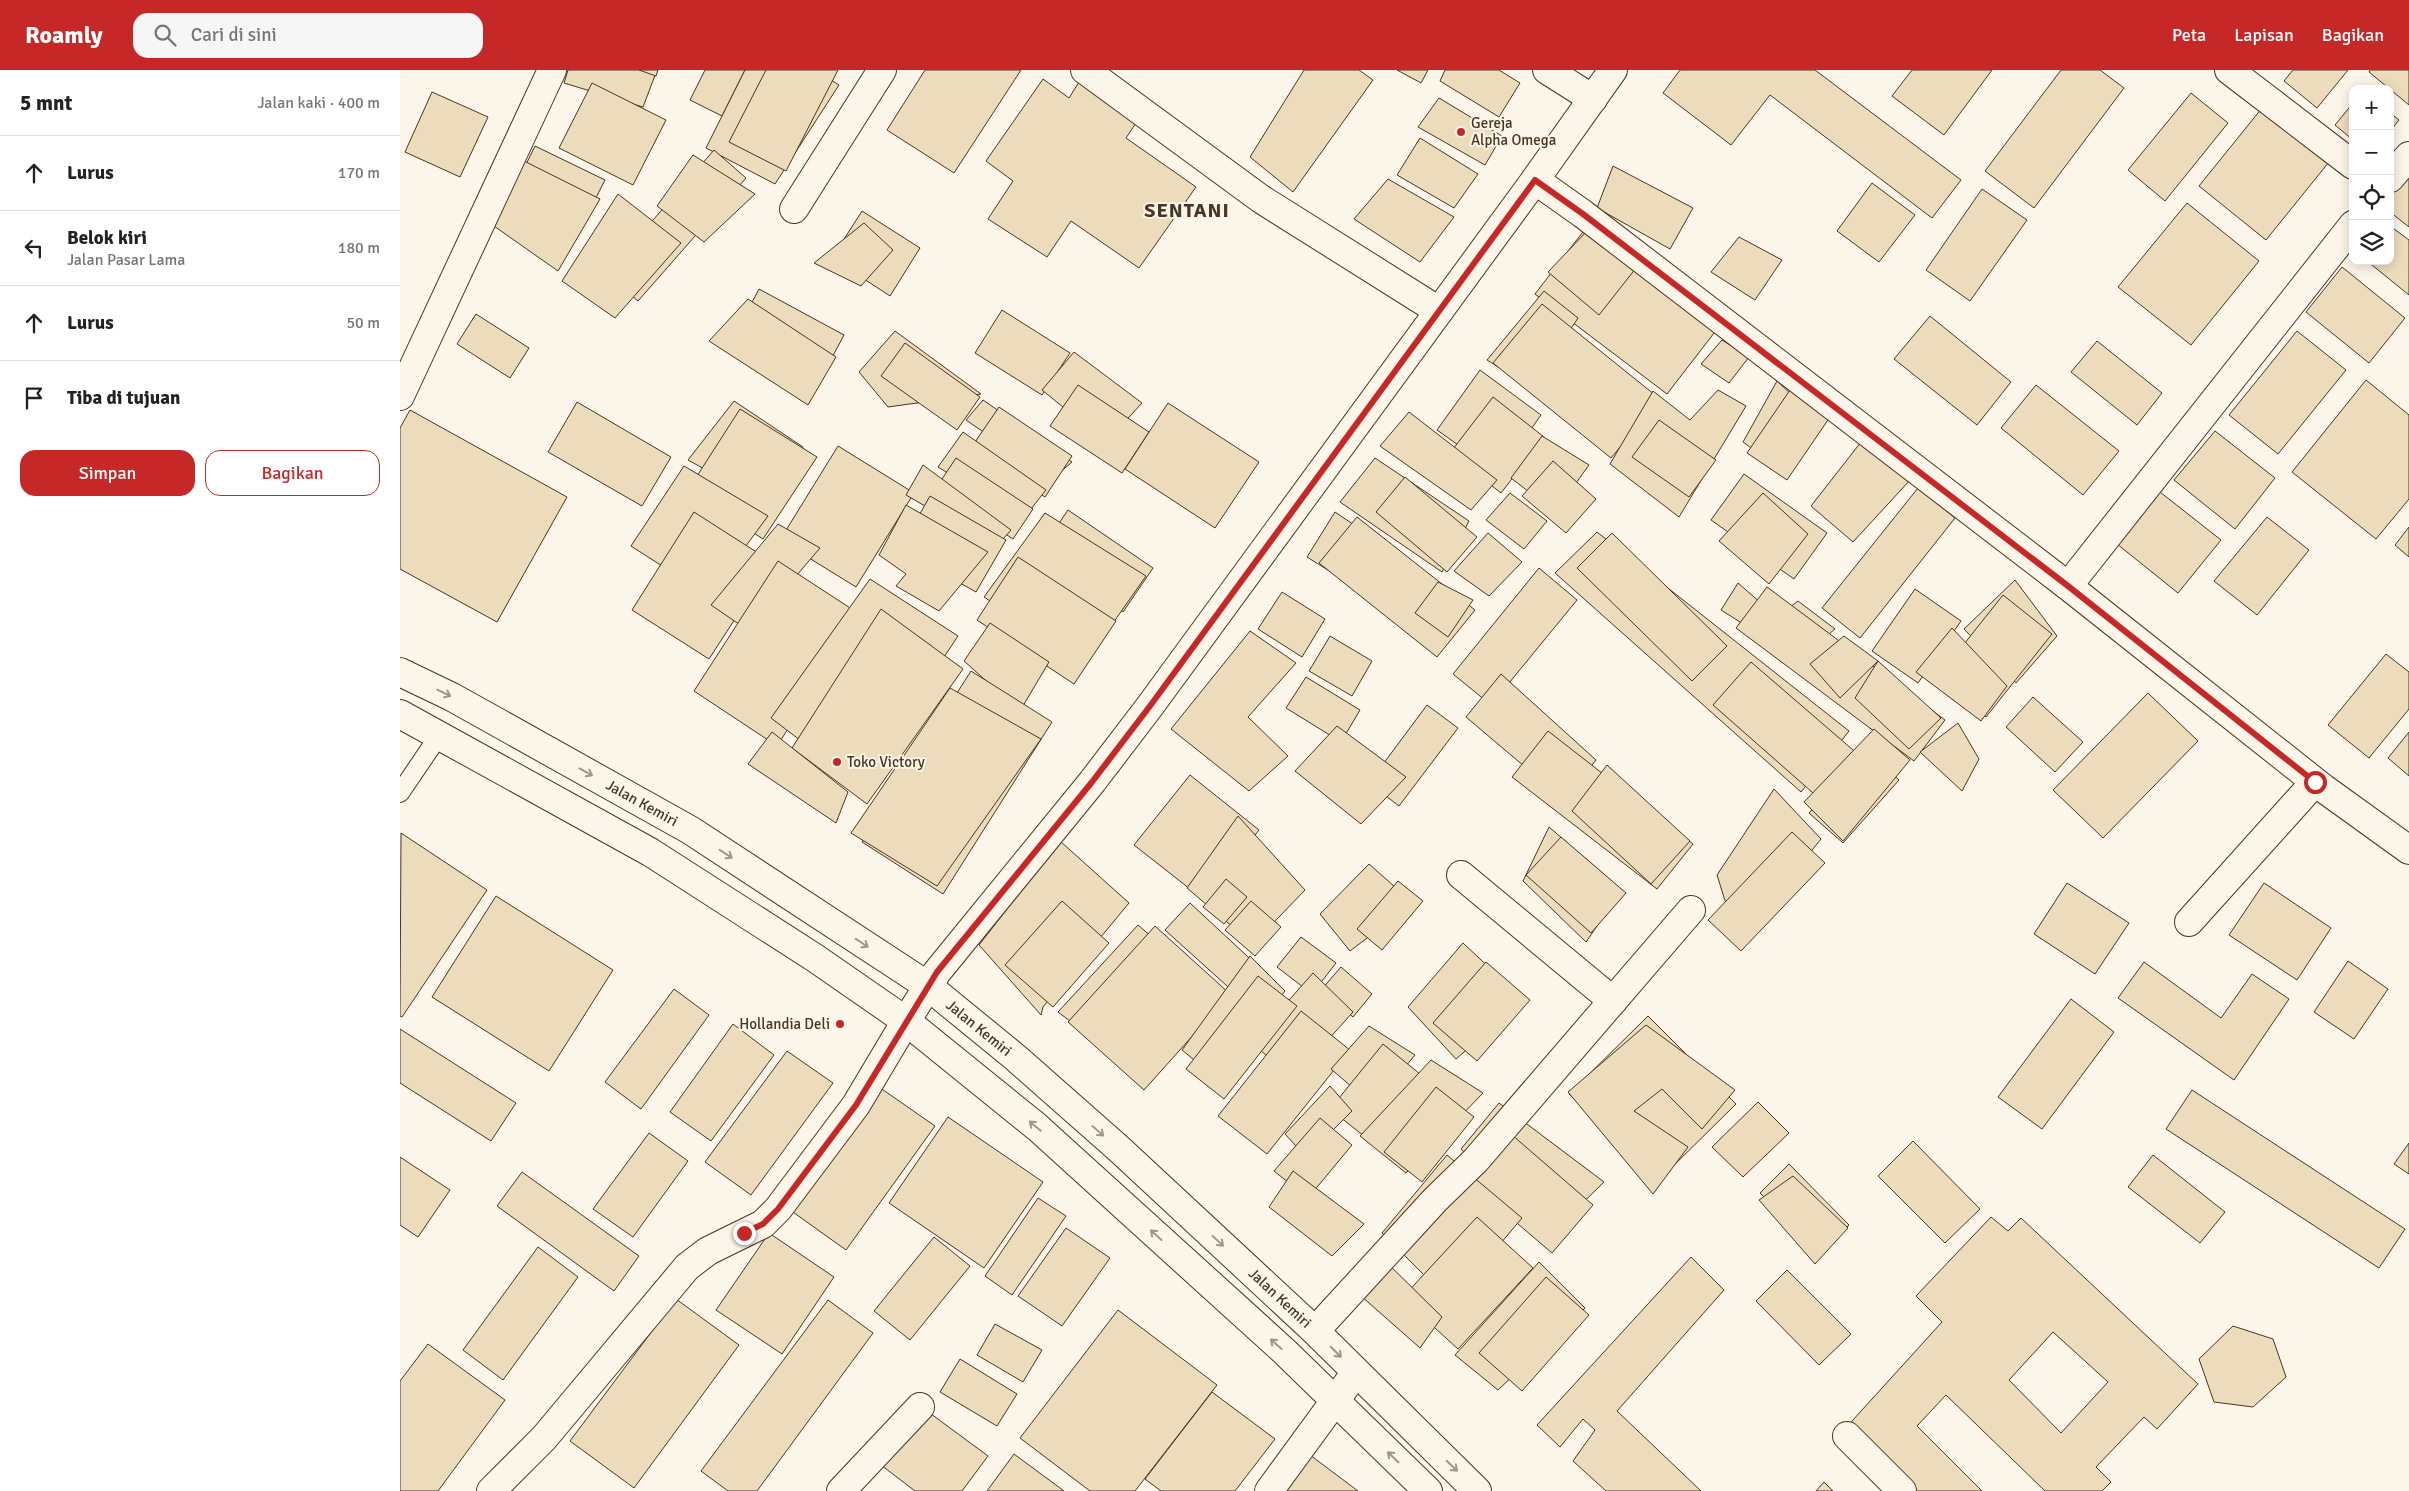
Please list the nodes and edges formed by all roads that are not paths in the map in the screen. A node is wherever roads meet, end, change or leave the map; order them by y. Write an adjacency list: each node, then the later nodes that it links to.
1 (552, 70): 15 (main road)
2 (882, 70): 12 (main road)
3 (1085, 70): 14 (main road)
4 (1547, 70): 7 (main road)
5 (1613, 70): 7 (main road)
6 (2229, 70): 9 (main road)
7 (1593, 99): 11 (main road)
8 (2409, 156): 10 (main road)
9 (2349, 163)
10 (2393, 175)
11 (1535, 180): 14 (main road); 16 (main road)
12 (794, 209)
13 (2349, 230): 16 (main road)
14 (1439, 311): 26 (main road)
15 (400, 396)
16 (2068, 586): 20 (main road)
17 (400, 672): 26 (main road, Jalan Kemiri, one-way to 26)
18 (400, 714): 19 (main road)
19 (440, 734): 21 (lane); 28 (main road)
20 (2315, 782): 22 (main road); 25 (main road)
21 (400, 793)
22 (2409, 850)
23 (1460, 876): 27 (main road)
24 (1691, 910): 27 (main road)
25 (2189, 922)
26 (928, 986): 28 (main road); 29 (main road, Jalan Kemiri, one-way to 29)
27 (1613, 1001): 29 (main road)
28 (906, 1021): 31 (main road, one-way to 28); 34 (main road)
29 (1315, 1331): 30 (main road, Jalan Kemiri, one-way to 30)
30 (1356, 1372): 31 (main road); 38 (main road, Jalan Kemiri, one-way to 38)
31 (1335, 1400): 36 (main road); 37 (main road, one-way to 31)
32 (920, 1407): 35 (main road)
33 (1847, 1436): 39 (main road)
34 (491, 1491)
35 (841, 1491)
36 (1269, 1491)
37 (1428, 1491)
38 (1477, 1491)
39 (1902, 1491)

